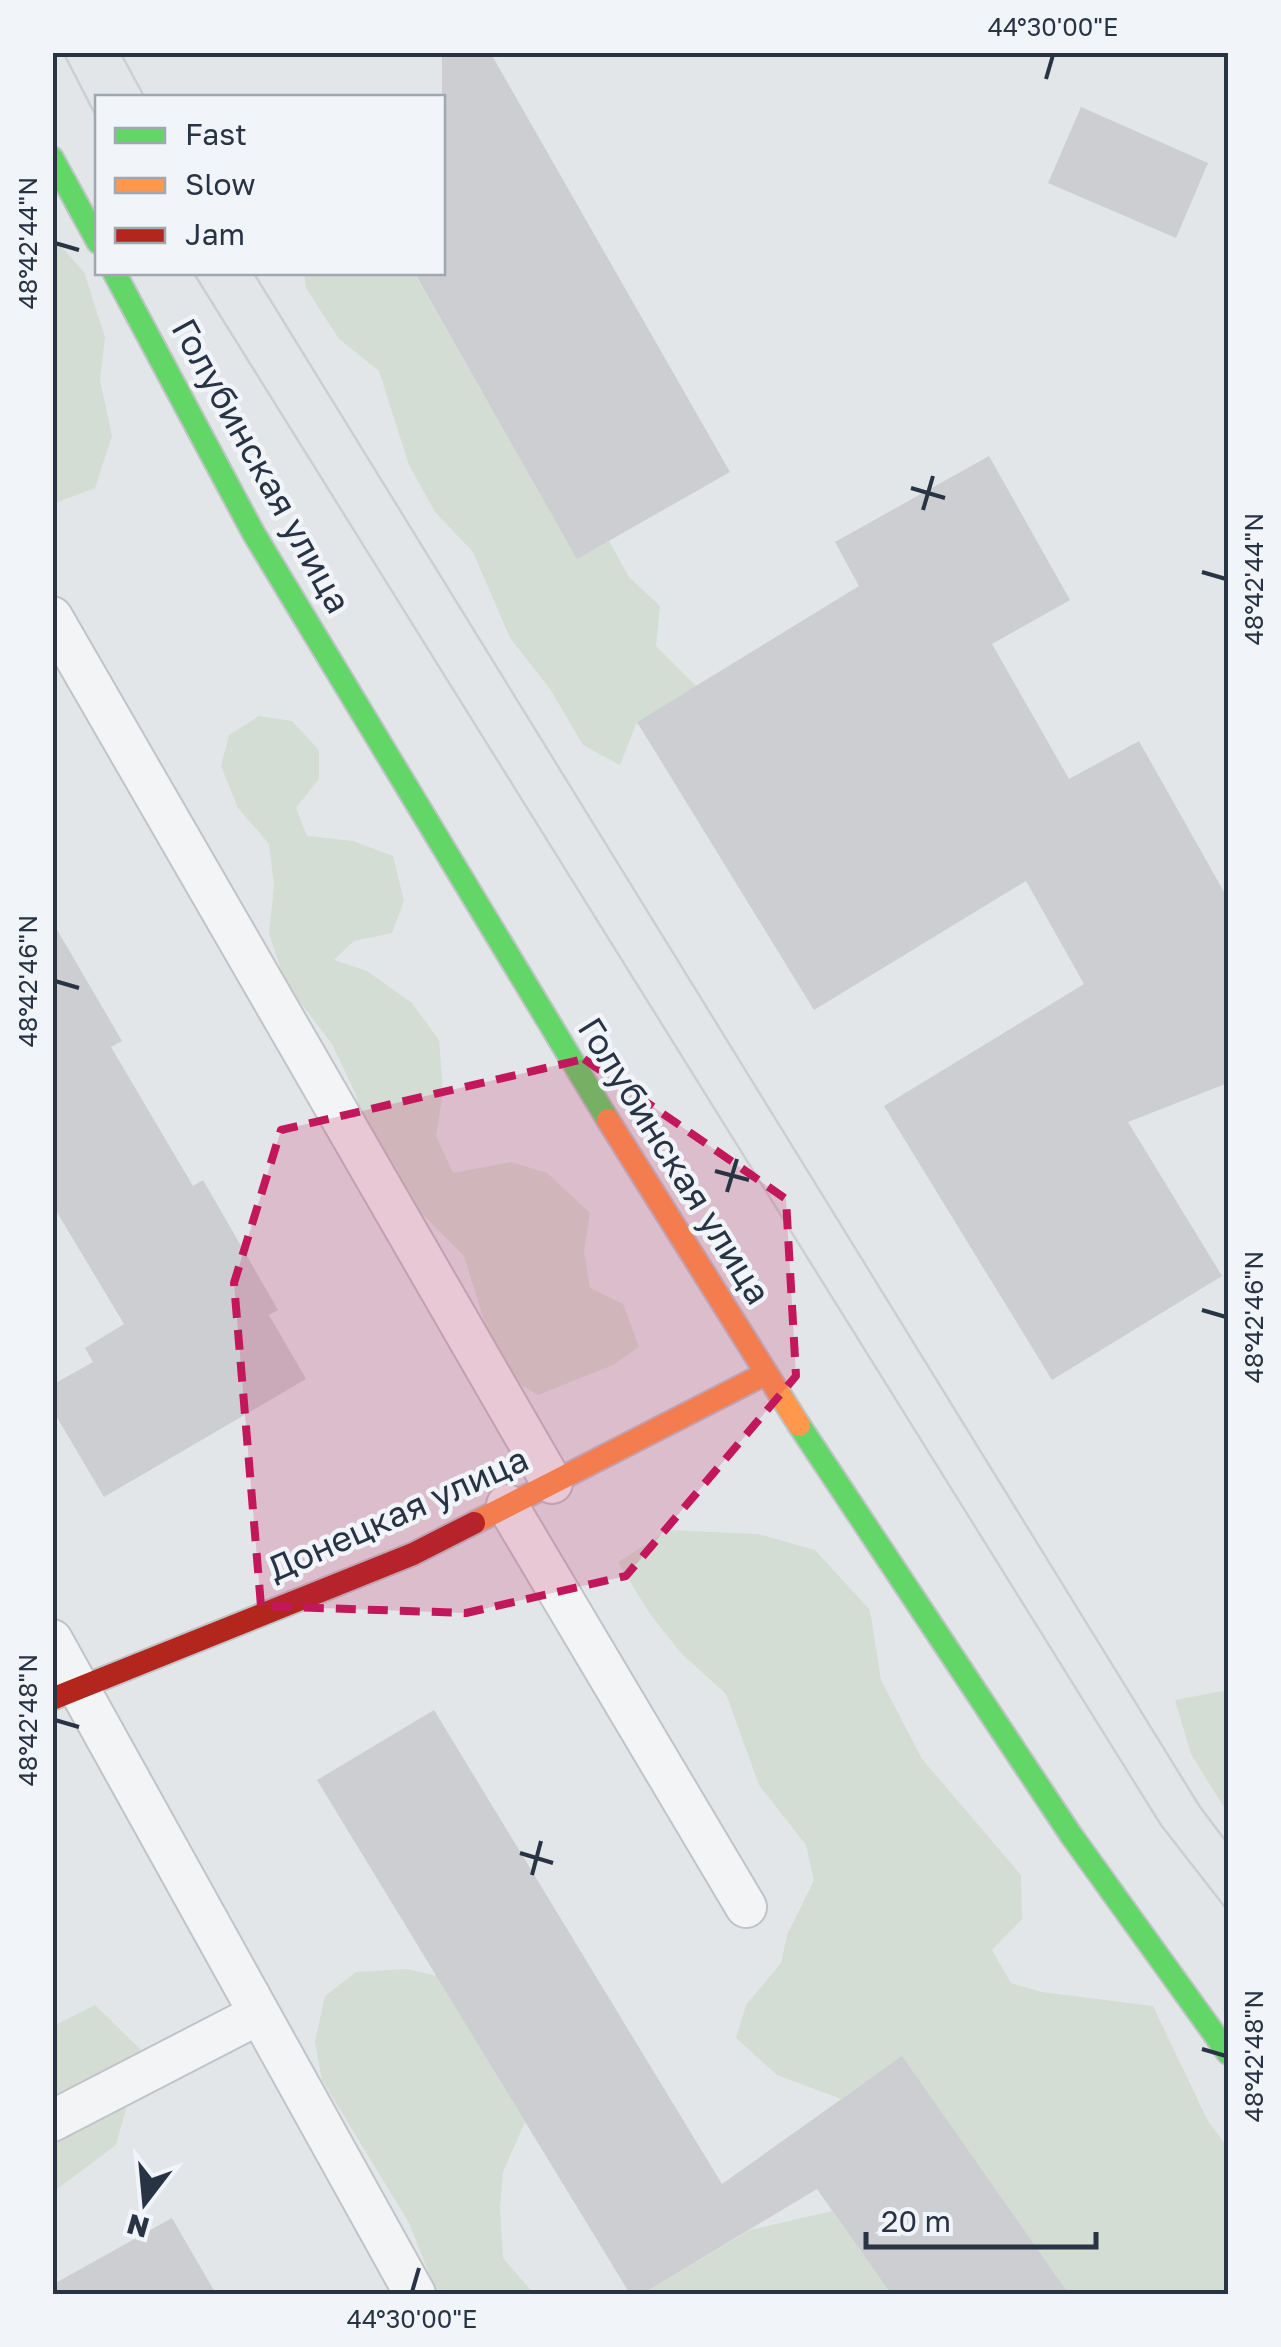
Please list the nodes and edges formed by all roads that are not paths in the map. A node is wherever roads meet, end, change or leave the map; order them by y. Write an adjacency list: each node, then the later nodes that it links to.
1 (52, 158): 2 (main road)
2 (95, 237)
3 (116, 275): 5 (main road, Голубинская улица)
4 (52, 617): 6 (lane)
5 (765, 1374): 6 (main road, Донецкая улица); 12 (main road, Голубинская улица)
6 (552, 1483): 7 (main road, Донецкая улица)
7 (508, 1505): 9 (main road, Донецкая улица); 10 (lane)
8 (52, 1640): 9 (lane)
9 (66, 1693): 11 (lane)
10 (746, 1907)
11 (259, 2014): 13 (lane); 14 (lane)
12 (1228, 2052)
13 (52, 2121)
14 (415, 2294)

